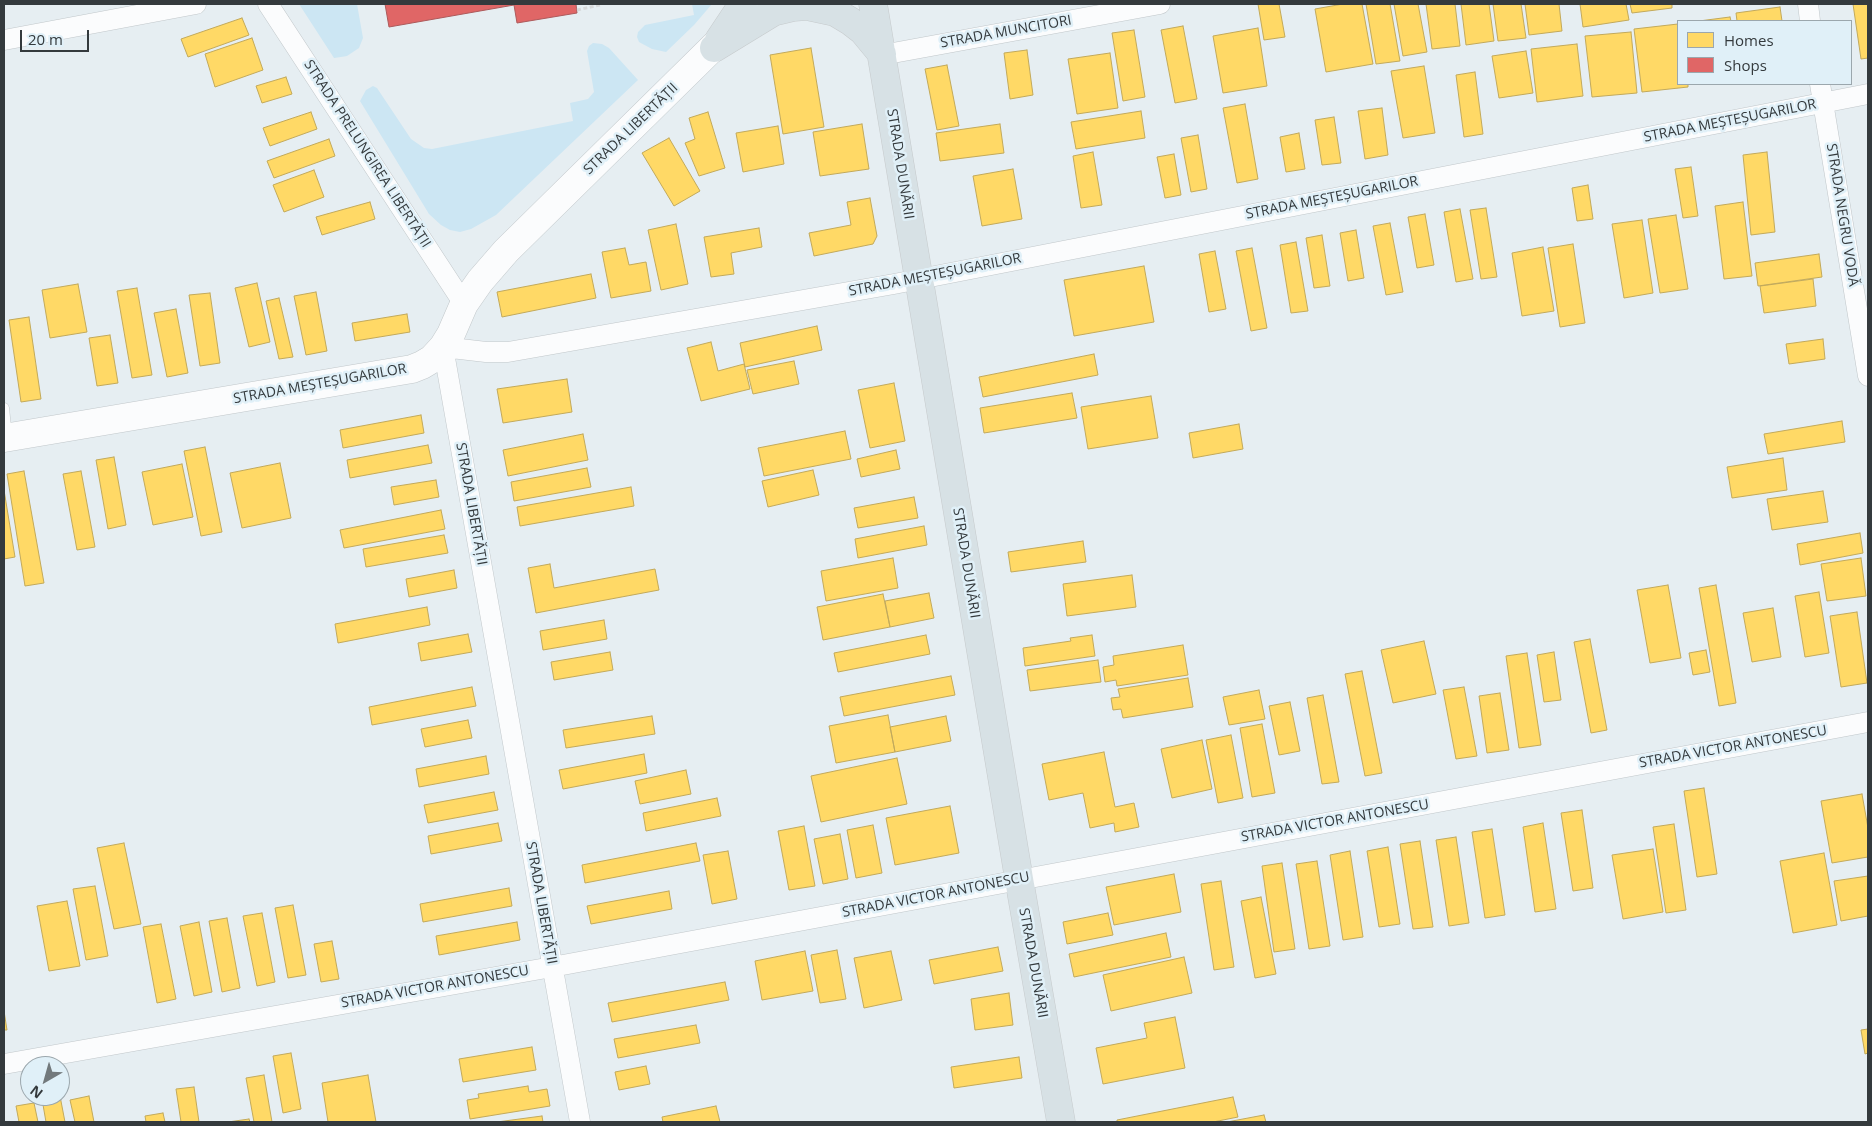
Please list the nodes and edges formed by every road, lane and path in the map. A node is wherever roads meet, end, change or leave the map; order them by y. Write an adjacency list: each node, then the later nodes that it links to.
1 (196, 4): 11 (street)
2 (268, 4): 17 (street, STRADA PRELUNGIREA LIBERTĂȚII)
3 (743, 4): 12 (main road)
4 (757, 4): 12 (street, STRADA LIBERTĂȚII)
5 (873, 4): 13 (main road, STRADA DUNĂRII)
6 (1160, 4): 13 (street, STRADA MUNCITORI)
7 (1808, 4): 10 (street)
8 (600, 5): 9 (path)
9 (577, 10)
10 (1810, 20)
11 (4, 40)
12 (714, 48): 13 (main road); 17 (street, STRADA LIBERTĂȚII)
13 (882, 55): 16 (main road, STRADA DUNĂRII)
14 (1822, 93): 15 (street, STRADA MEȘTEȘUGARILOR); 16 (street, STRADA MEȘTEȘUGARILOR); 19 (street, STRADA NEGRU VODĂ)
15 (1868, 94)
16 (919, 279): 18 (street, STRADA MEȘTEȘUGARILOR); 23 (main road, STRADA DUNĂRII)
17 (464, 304): 18 (street, STRADA LIBERTĂȚII)
18 (442, 347): 21 (street, STRADA MEȘTEȘUGARILOR); 24 (street, STRADA LIBERTĂȚII)
19 (1868, 376)
20 (4, 408): 21 (lane)
21 (6, 438)
22 (1868, 722): 23 (street, STRADA VICTOR ANTONESCU)
23 (1019, 879): 24 (street, STRADA VICTOR ANTONESCU); 27 (main road, STRADA DUNĂRII)
24 (552, 967): 25 (street, STRADA VICTOR ANTONESCU); 26 (street, STRADA LIBERTĂȚII)
25 (4, 1064)
26 (580, 1122)
27 (1061, 1122)

